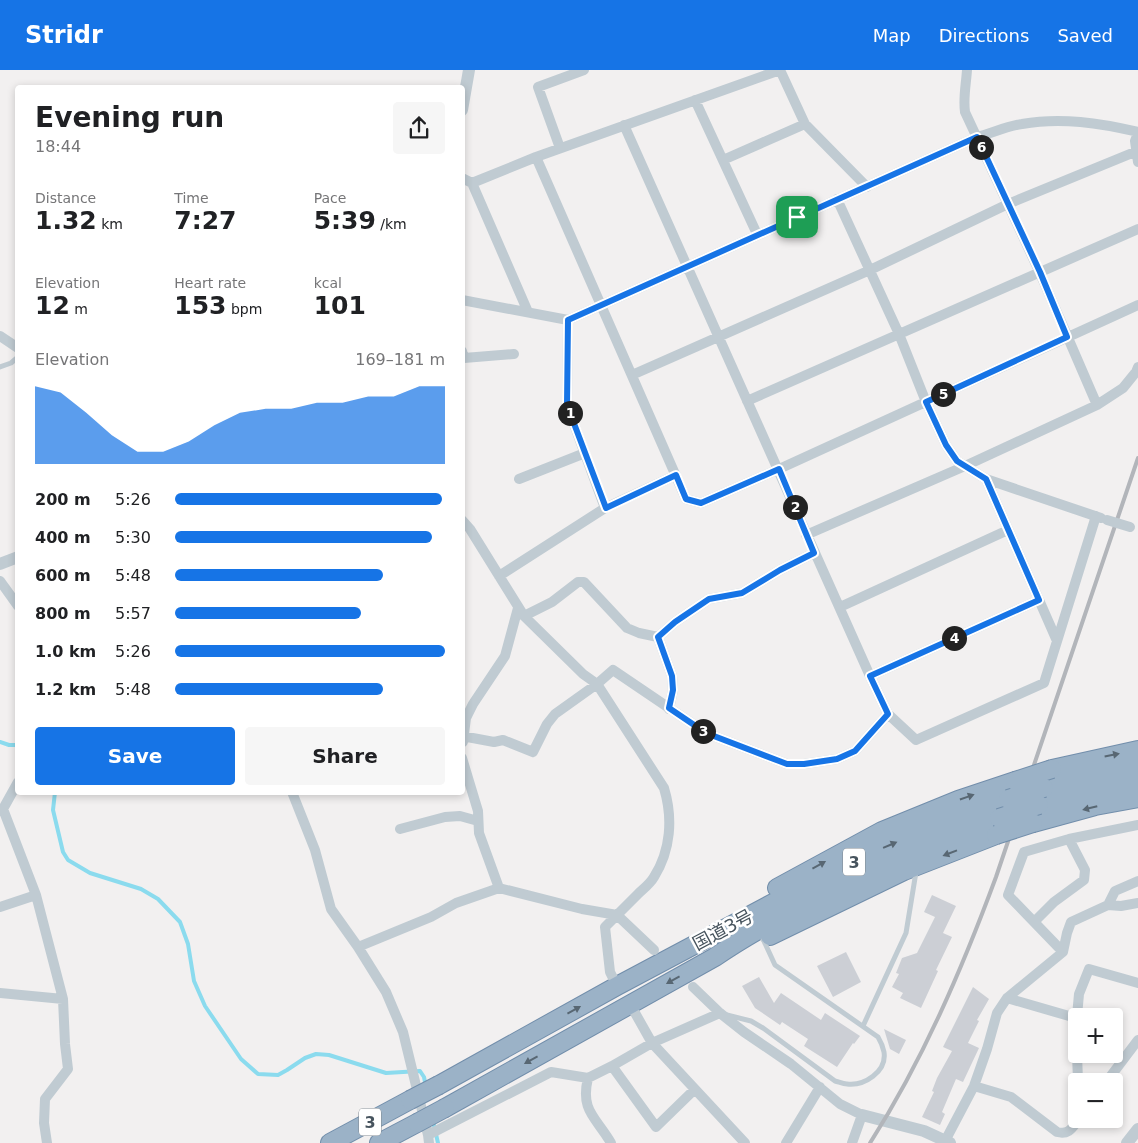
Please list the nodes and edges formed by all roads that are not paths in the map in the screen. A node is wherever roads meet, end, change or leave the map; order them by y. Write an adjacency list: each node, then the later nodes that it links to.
1 (468, 70): 5 (street)
2 (584, 70): 11 (street)
3 (780, 70): 6 (street); 7 (street)
4 (967, 70): 10 (street)
5 (465, 90)
6 (695, 100): 8 (street); 14 (street)
7 (805, 124): 14 (street); 17 (street)
8 (624, 125): 11 (street); 22 (street)
9 (1138, 133): 10 (street); 12 (street)
10 (977, 137): 17 (street); 19 (street)
11 (560, 148): 13 (street)
12 (1137, 151): 15 (street); 19 (street)
13 (536, 157): 16 (street); 27 (street)
14 (723, 160): 21 (street)
15 (1138, 162)
16 (467, 181): 28 (street)
17 (866, 186): 18 (street)
18 (837, 199): 21 (street); 23 (street)
19 (1008, 204): 23 (street); 24 (street)
20 (1138, 230): 24 (street)
21 (757, 234): 22 (street)
22 (686, 266): 27 (street); 32 (street)
23 (870, 270): 30 (street); 32 (street)
24 (1040, 272): 30 (street); 33 (street)
25 (465, 301): 28 (street)
26 (1138, 305): 33 (street)
27 (601, 306): 29 (street); 40 (street)
28 (528, 312): 29 (street)
29 (568, 320): 44 (street)
30 (899, 334): 41 (street); 42 (street)
31 (0, 336): 34 (street)
32 (718, 336): 40 (street); 41 (street)
33 (1067, 337): 42 (street); 43 (street)
34 (15, 346)
35 (514, 354): 36 (street)
36 (465, 358)
37 (15, 359): 38 (lane)
38 (0, 367)
39 (1138, 367): 43 (street)
40 (632, 375): 47 (street)
41 (747, 401): 46 (street)
42 (926, 402): 45 (street); 46 (street)
43 (1097, 405): 45 (street)
44 (585, 452): 48 (street); 50 (street)
45 (965, 466): 49 (street); 55 (street)
46 (779, 469): 47 (street); 55 (street)
47 (676, 475): 50 (street)
48 (519, 479)
49 (986, 479): 51 (street); 54 (street)
50 (606, 508): 59 (street)
51 (1096, 516): 53 (street, bridge); 66 (street)
52 (465, 523): 59 (street)
53 (1134, 529)
54 (1008, 530): 61 (street); 63 (street)
55 (806, 535): 56 (street)
56 (814, 553): 63 (street); 65 (street)
57 (15, 558): 58 (street)
58 (0, 564)
59 (499, 576): 64 (street)
60 (0, 581): 62 (street)
61 (1039, 600): 66 (street); 67 (street)
62 (15, 602)
63 (840, 607): 67 (street)
64 (521, 612): 65 (street); 68 (street); 71 (street)
65 (658, 637): 69 (street)
66 (1057, 641): 70 (street)
67 (870, 676): 70 (street)
68 (597, 684): 69 (street); 72 (street); 93 (street)
69 (669, 708): 70 (street)
70 (888, 714)
71 (465, 725)
72 (465, 739)
73 (1138, 750): 95 (highway, one-way to 73, bridge)
74 (1138, 766): 95 (highway, 国道3号 / 3, one-way to 74, bridge)
75 (465, 767): 81 (street)
76 (1138, 782): 83 (highway, 国道3号 / 3, bridge)
77 (15, 787): 80 (street)
78 (293, 795): 97 (street)
79 (1138, 798): 83 (highway, one-way to 83, bridge)
80 (2, 810): 89 (street)
81 (478, 821): 84 (street); 88 (street)
82 (1138, 825): 85 (street)
83 (997, 826): 86 (highway, one-way to 86); 100 (highway, 国道3号 / 3)
84 (400, 829)
85 (1069, 839): 94 (street); 94 (street)
86 (917, 866): 96 (highway); 111 (lane)
87 (1138, 881): 91 (street)
88 (499, 888): 93 (street); 97 (street)
89 (36, 896): 92 (street); 106 (street)
90 (1138, 903): 91 (street)
91 (1108, 905): 99 (street)
92 (0, 907)
93 (617, 915): 98 (street); 102 (street)
94 (1035, 921): 99 (street)
95 (706, 939): 102 (highway, 国道3号 / 3)
96 (763, 939): 100 (highway); 111 (lane)
97 (358, 947): 123 (street)
98 (654, 950)
99 (1064, 952): 105 (street)
100 (715, 956): 107 (highway, 国道3号 / 3, one-way to 107)
101 (1138, 983): 108 (street)
102 (616, 986): 126 (highway, 国道3号 / 3, one-way to 102, bridge)
103 (693, 987): 109 (street)
104 (0, 993): 106 (street)
105 (1007, 998): 110 (street); 117 (street)
106 (63, 999): 125 (street)
107 (630, 1004): 113 (street); 123 (highway, 国道3号 / 3, one-way to 123, bridge)
108 (1078, 1008)
109 (720, 1013): 111 (lane); 113 (street); 118 (street)
110 (1068, 1015)
111 (864, 1026)
112 (1138, 1040): 115 (street)
113 (652, 1043): 114 (street); 119 (street)
114 (612, 1066): 116 (street); 119 (street)
115 (1113, 1073)
116 (588, 1078): 123 (street); 128 (street)
117 (974, 1086): 121 (street); 124 (street)
118 (820, 1087): 120 (street); 130 (street)
119 (694, 1090): 129 (street)
120 (862, 1115): 124 (street); 131 (street)
121 (1072, 1128)
122 (1138, 1129): 132 (street)
123 (425, 1134): 127 (highway, 国道3号 / 3)
124 (948, 1142)
125 (47, 1143)
126 (330, 1143)
127 (379, 1143)
128 (611, 1143)
129 (745, 1143)
130 (786, 1143)
131 (852, 1143)
132 (1127, 1143)

